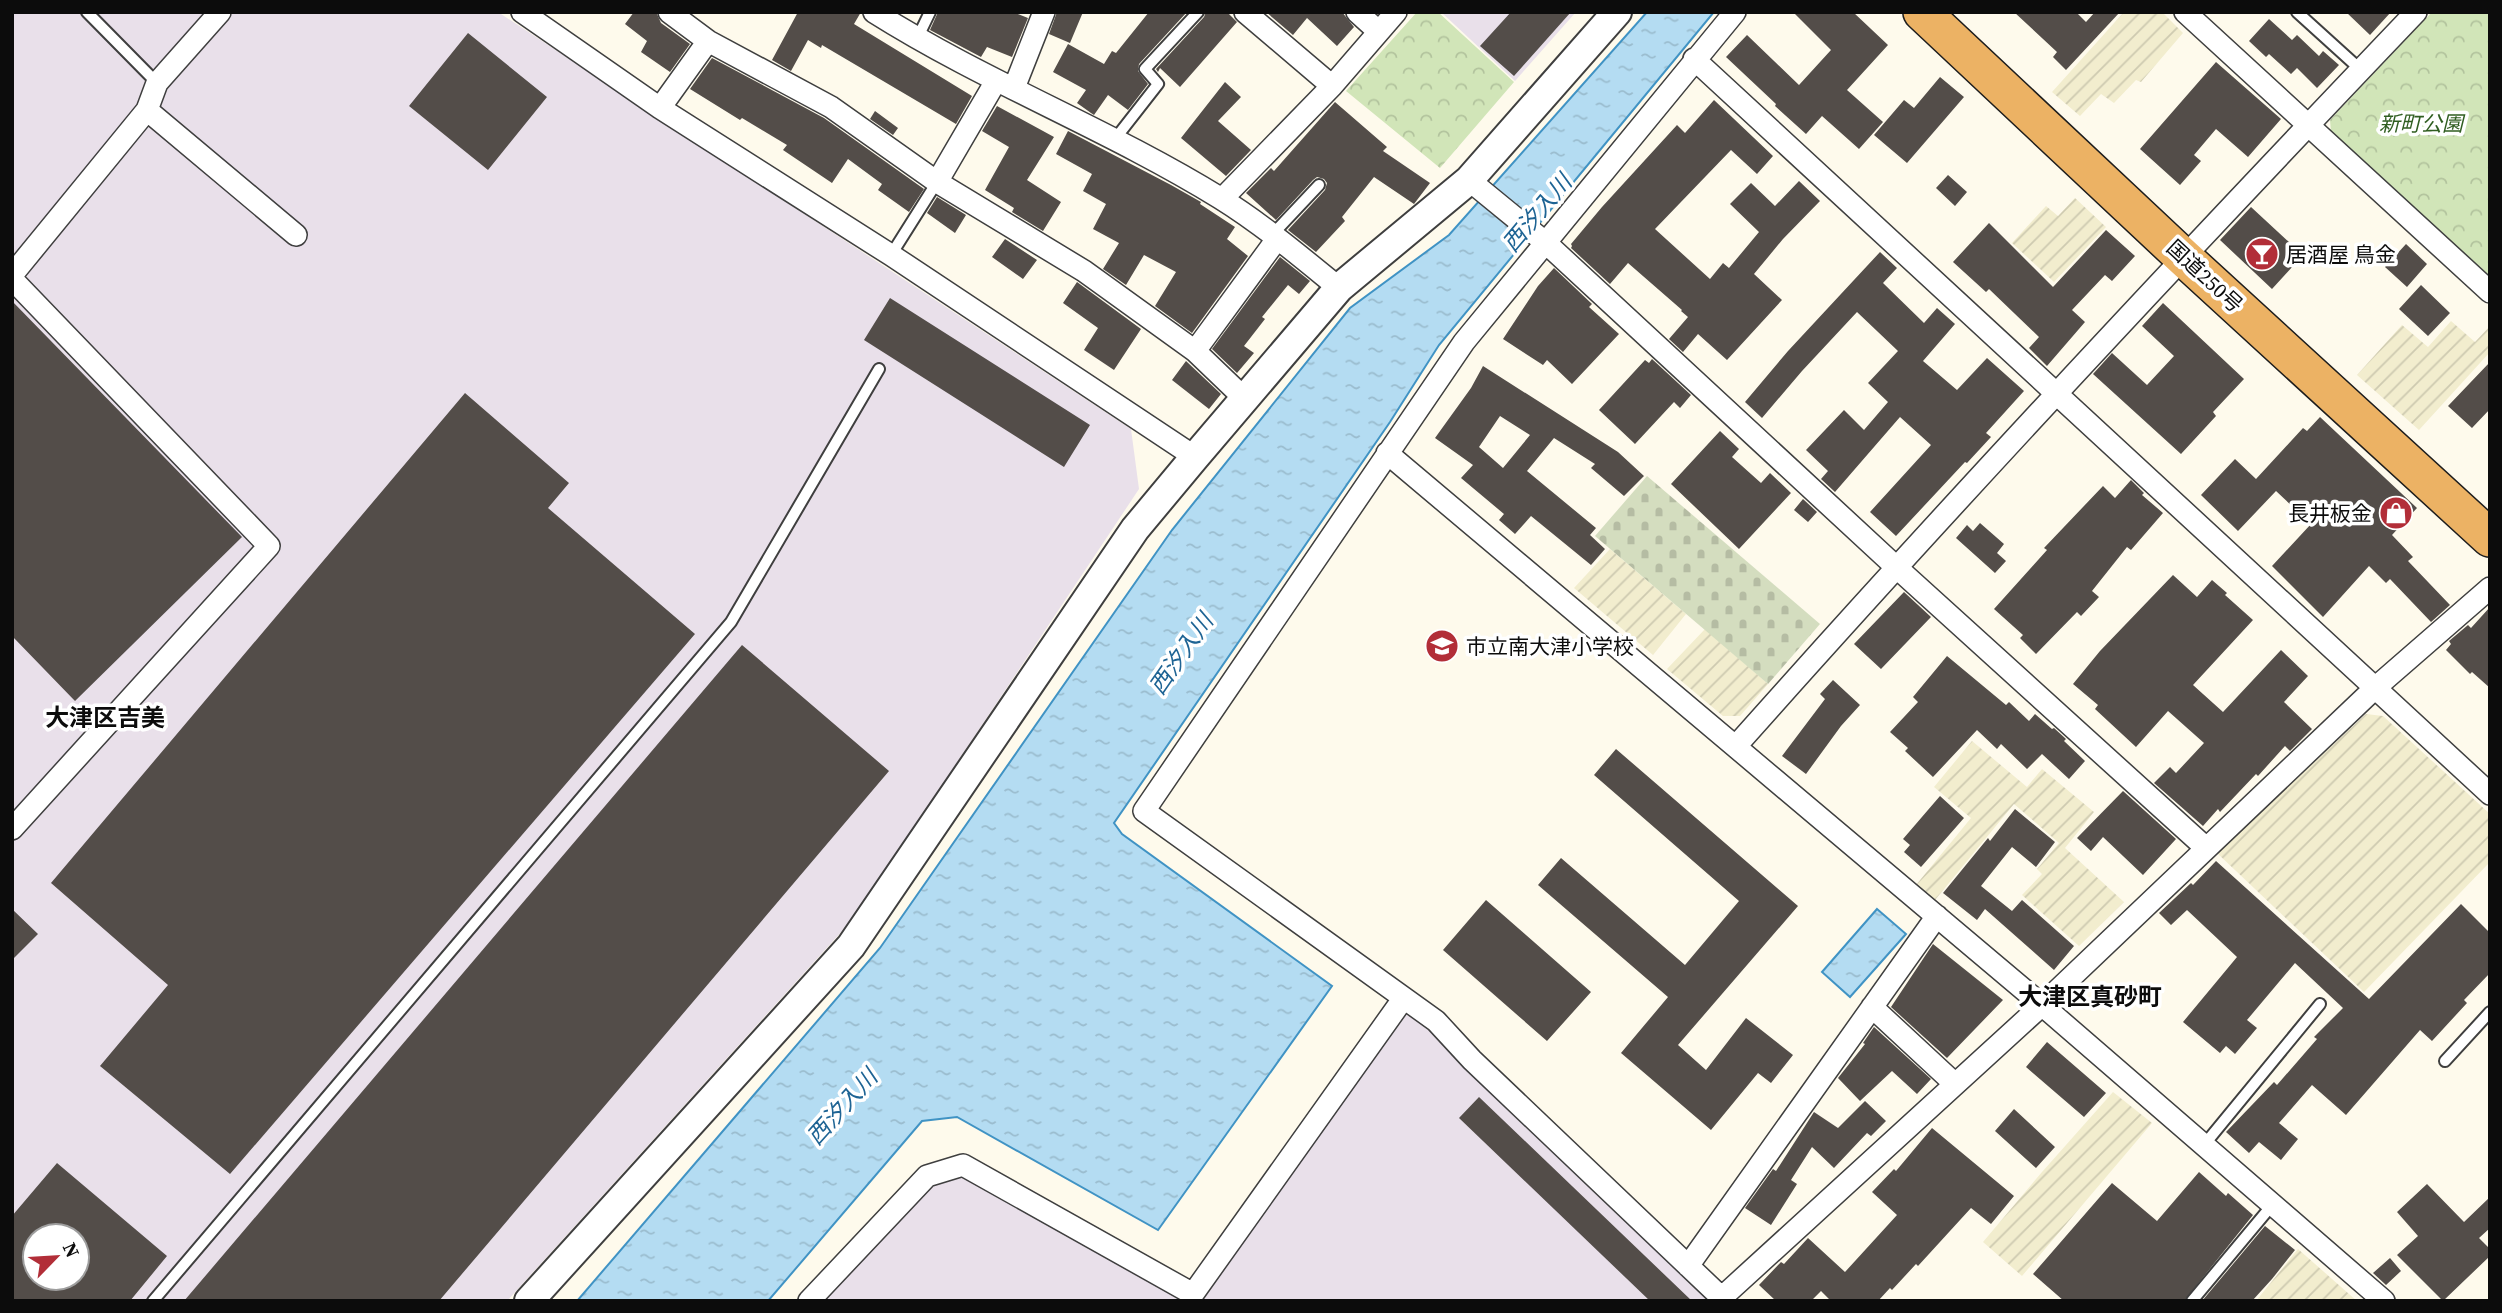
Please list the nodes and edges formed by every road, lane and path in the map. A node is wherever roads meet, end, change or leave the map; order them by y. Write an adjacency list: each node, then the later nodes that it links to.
1 (87, 12): 23 (lane)
2 (220, 12): 23 (street)
3 (522, 12): 26 (street)
4 (669, 12): 20 (street)
5 (874, 12): 19 (street)
6 (930, 12): 19 (lane)
7 (1044, 12): 24 (street)
8 (1198, 12): 29 (lane)
9 (1245, 12): 25 (street)
10 (1357, 12): 18 (street)
11 (1396, 12): 18 (street)
12 (1616, 12): 30 (street)
13 (1735, 12): 21 (street)
14 (1922, 12): 38 (highway, 国道250号)
15 (2185, 12): 28 (street)
16 (2297, 12): 22 (lane)
17 (2416, 12): 22 (street)
18 (1378, 31): 25 (street)
19 (917, 39): 24 (street)
20 (708, 41): 26 (street); 31 (street)
21 (1694, 59): 36 (street); 44 (street)
22 (2361, 70): 28 (street)
23 (157, 83): 27 (street)
24 (1005, 84): 29 (street); 31 (street)
25 (1332, 86): 33 (street)
26 (660, 108): 37 (street)
27 (147, 110): 34 (street); 39 (street)
28 (2307, 127): 38 (street); 41 (street)
29 (1115, 139): 33 (street)
30 (1469, 180): 36 (street); 40 (street)
31 (937, 182): 37 (lane); 42 (street)
32 (1319, 185): 35 (lane)
33 (1222, 199): 35 (street)
34 (296, 235)
35 (1274, 237): 40 (street); 42 (street)
36 (1546, 243): 46 (street); 49 (street)
37 (891, 255): 47 (street)
38 (2183, 257): 44 (street); 48 (highway, 国道250号)
39 (12, 277): 54 (street)
40 (1339, 288): 45 (street)
41 (2490, 292)
42 (1195, 351): 45 (street)
43 (879, 369): 68 (lane)
44 (2055, 394): 49 (street); 51 (street)
45 (1245, 400): 47 (street)
46 (1387, 453): 52 (street); 57 (street)
47 (1195, 457): 69 (street)
48 (2490, 538)
49 (1895, 566): 52 (street); 55 (street)
50 (2490, 588): 51 (street)
51 (2375, 688): 53 (street); 55 (street)
52 (1736, 746): 56 (street)
53 (2490, 794)
54 (12, 829)
55 (2206, 848): 59 (street)
56 (1937, 916): 59 (street); 60 (street)
57 (1403, 999): 66 (street); 70 (street)
58 (2320, 1004): 64 (lane)
59 (2042, 1005): 63 (street); 64 (street)
60 (1872, 1007): 63 (street); 66 (street)
61 (2490, 1012): 62 (lane)
62 (2445, 1061)
63 (1955, 1084): 67 (street)
64 (2204, 1145): 65 (street)
65 (2273, 1204): 71 (lane); 72 (street)
66 (1688, 1266): 67 (street)
67 (1722, 1300)
68 (153, 1301)
69 (529, 1301)
70 (809, 1301)
71 (2192, 1301)
72 (2384, 1301)

